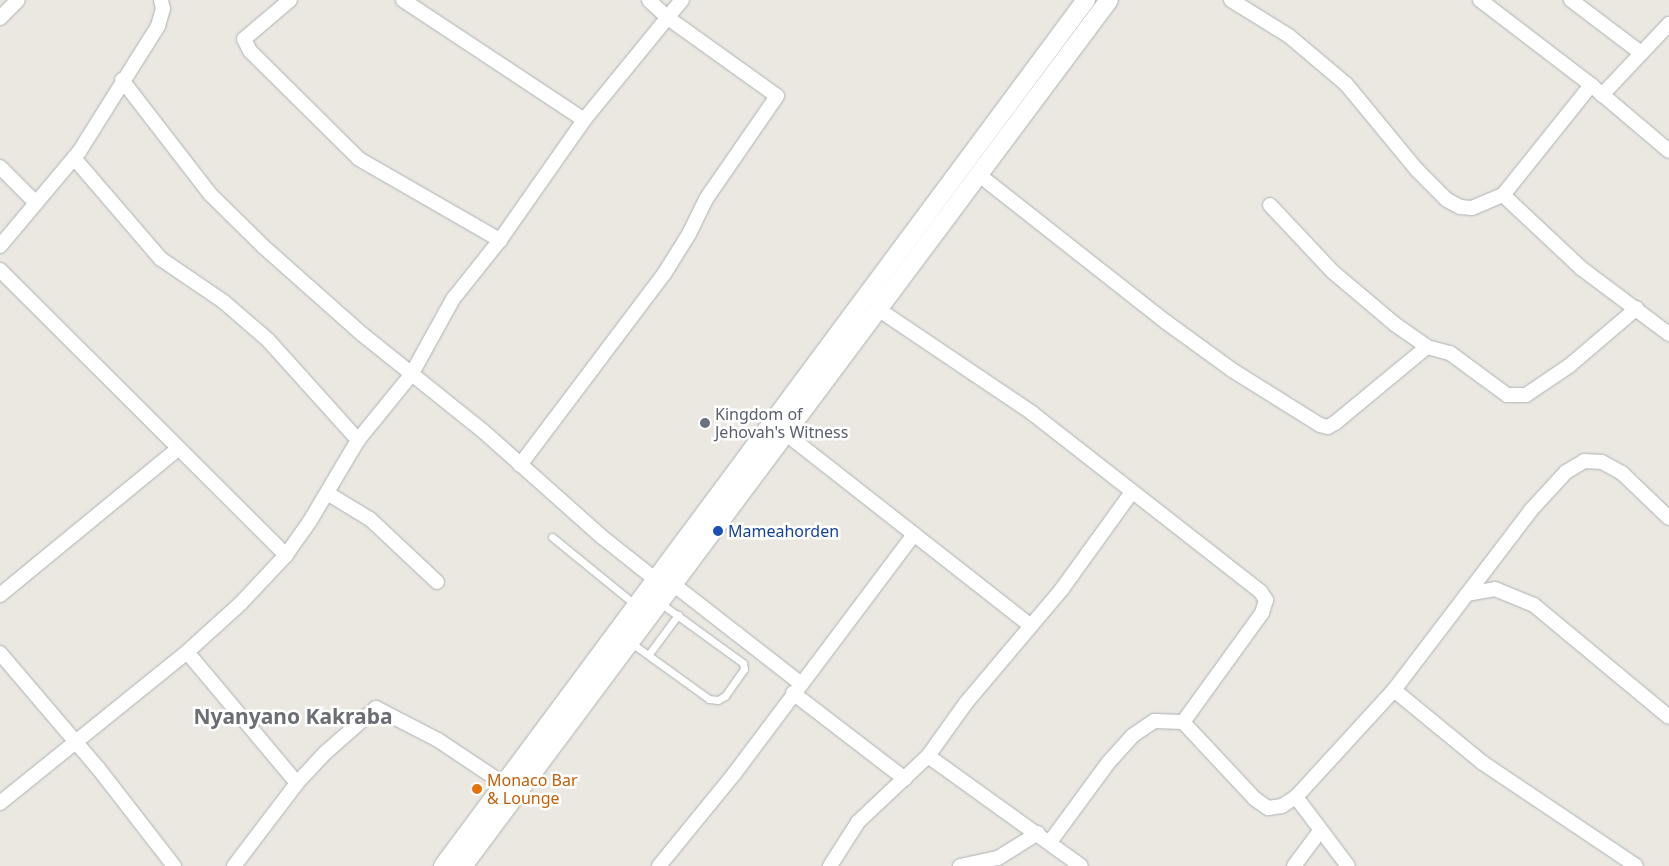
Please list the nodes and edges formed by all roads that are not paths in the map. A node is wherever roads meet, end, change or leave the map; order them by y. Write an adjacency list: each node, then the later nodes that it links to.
1 (17, 0): 12 (street)
2 (161, 0): 16 (street)
3 (290, 0): 27 (street)
4 (402, 0): 19 (street)
5 (649, 0): 13 (street)
6 (682, 0): 13 (street)
7 (1086, 0): 47 (street)
8 (1231, 0): 24 (street)
9 (1480, 0): 17 (street)
10 (1571, 0): 15 (street)
11 (1107, 1): 23 (street)
12 (0, 18)
13 (668, 18): 19 (street); 38 (street)
14 (1669, 24): 15 (street)
15 (1641, 53): 18 (street)
16 (122, 80): 21 (street); 34 (street)
17 (1591, 85): 18 (street); 24 (street)
18 (1602, 95): 20 (street)
19 (584, 120): 27 (street)
20 (1669, 151)
21 (74, 158): 25 (street); 36 (street)
22 (0, 167): 25 (street)
23 (978, 174): 31 (street); 33 (street)
24 (1503, 195): 30 (street)
25 (36, 203): 28 (street)
26 (1270, 205): 33 (street)
27 (500, 240): 34 (street)
28 (0, 246)
29 (0, 270): 37 (street)
30 (1637, 308): 32 (street); 33 (street)
31 (878, 309): 35 (street); 39 (street)
32 (1669, 334)
33 (1427, 347)
34 (411, 374): 36 (street); 38 (street)
35 (785, 434): 42 (street); 47 (street)
36 (358, 440): 40 (street)
37 (178, 449): 44 (street); 50 (street)
38 (520, 465): 47 (street)
39 (1132, 492): 54 (street); 62 (street)
40 (327, 493): 44 (street); 46 (street)
41 (1669, 518): 45 (street)
42 (914, 534): 54 (street); 59 (street)
43 (552, 537): 52 (lane)
44 (286, 554): 56 (street)
45 (1488, 569): 48 (street); 49 (street)
46 (437, 582)
47 (665, 582): 51 (street); 52 (street); 59 (street)
48 (1494, 589): 49 (street); 61 (street)
49 (1467, 594): 60 (street)
50 (0, 595)
51 (660, 603): 53 (lane); 55 (street)
52 (637, 606): 67 (street)
53 (678, 614): 58 (lane); 58 (lane)
54 (1030, 625): 64 (street)
55 (629, 642): 58 (lane); 73 (street)
56 (187, 652): 63 (street); 66 (street)
57 (0, 654): 63 (street)
58 (649, 654)
59 (796, 688): 65 (street); 77 (street)
60 (1394, 690): 68 (street); 83 (street)
61 (1669, 717)
62 (1183, 722): 68 (street); 72 (street)
63 (75, 744): 69 (street); 74 (street)
64 (928, 756): 65 (street); 71 (street)
65 (905, 779): 78 (street)
66 (297, 783): 67 (street); 75 (street)
67 (504, 784): 76 (street)
68 (1296, 797): 70 (street)
69 (0, 803)
70 (1320, 831): 81 (street); 82 (street)
71 (1038, 833): 72 (street); 79 (street)
72 (1050, 842): 80 (street)
73 (465, 865)
74 (174, 866)
75 (234, 866)
76 (443, 866)
77 (659, 866)
78 (830, 866)
79 (960, 866)
80 (1081, 866)
81 (1294, 866)
82 (1348, 866)
83 (1636, 866)

